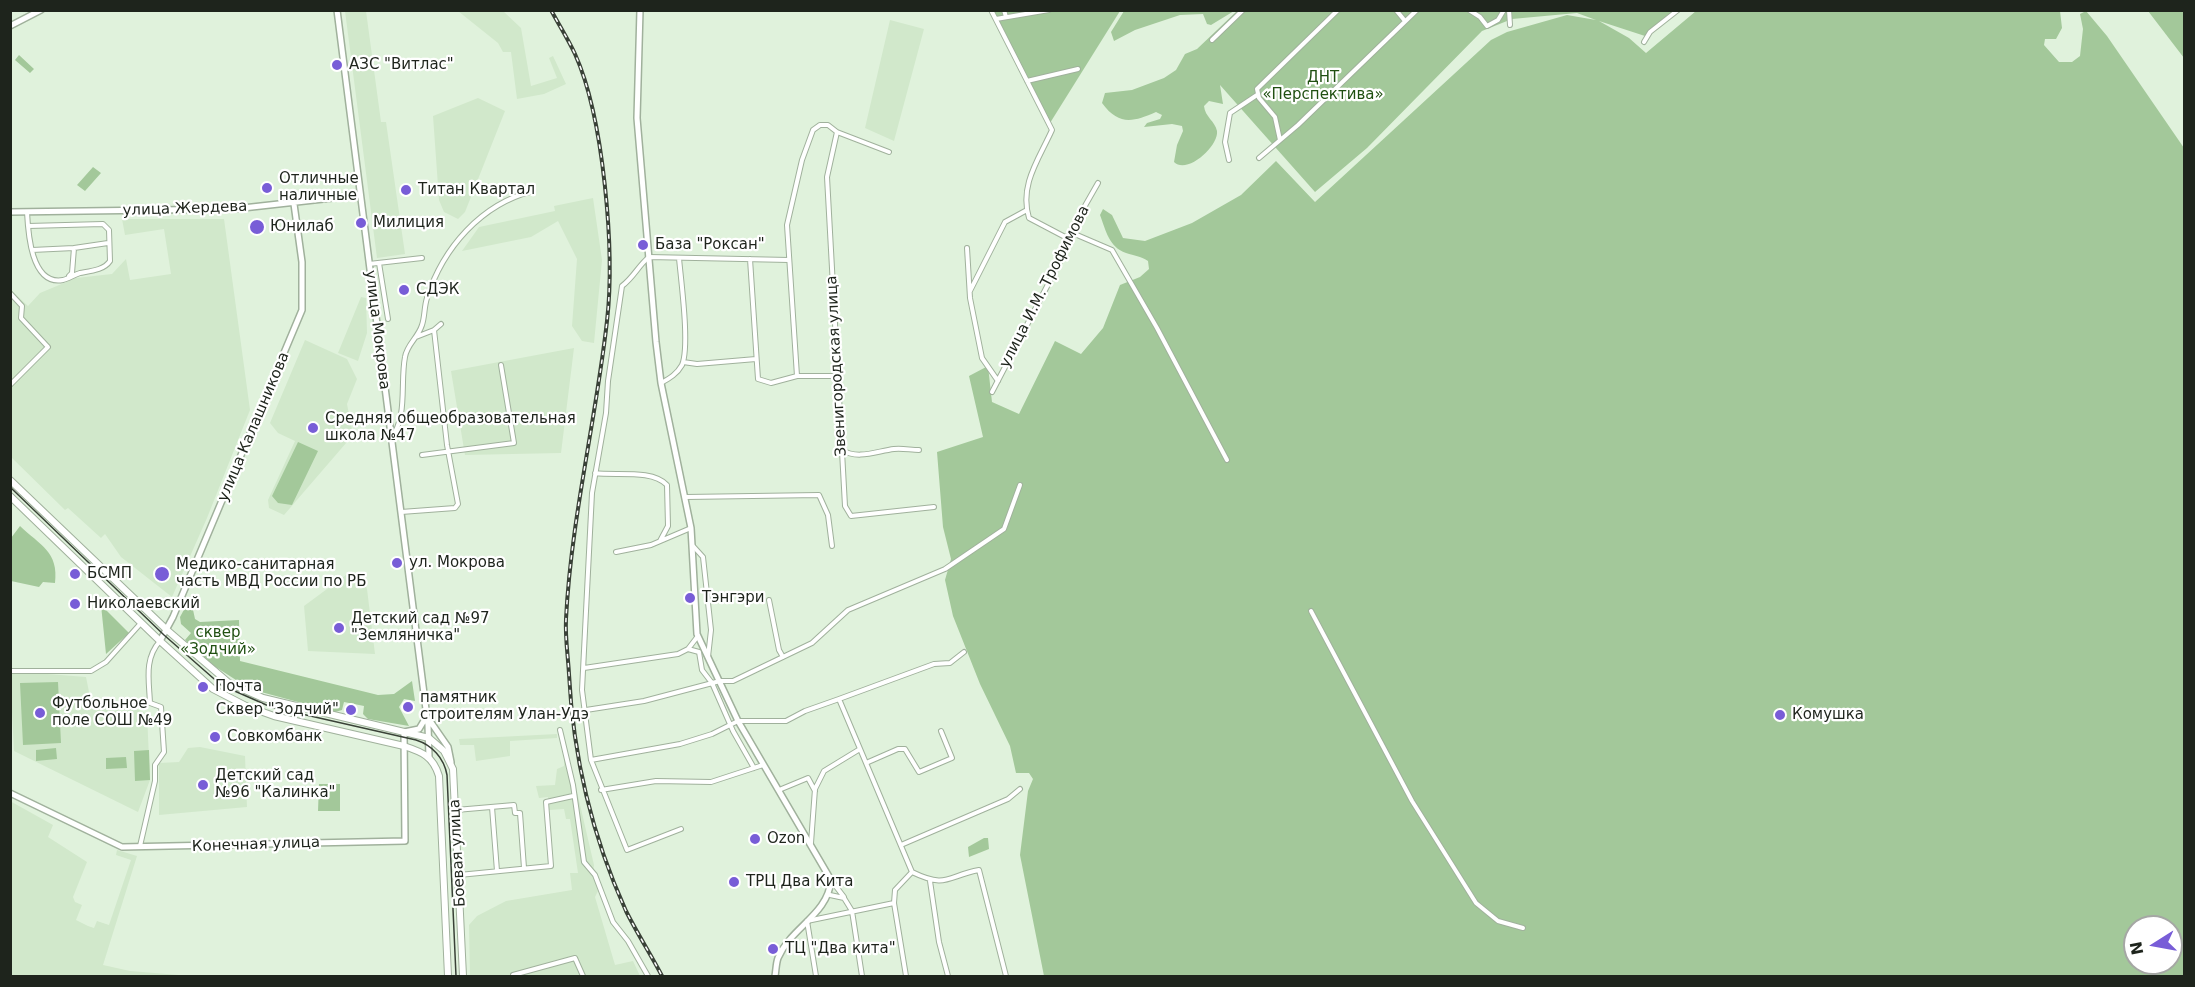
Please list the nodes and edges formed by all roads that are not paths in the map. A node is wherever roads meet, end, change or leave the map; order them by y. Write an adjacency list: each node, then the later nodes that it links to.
1 (41, 10): 18 (main road)
2 (337, 10): 31 (main road, улица Мокрова)
3 (640, 10): 43 (main road)
4 (991, 10): 15 (street)
5 (1004, 10): 14 (street)
6 (1049, 10): 14 (street)
7 (1243, 10): 19 (street)
8 (1338, 10): 23 (street)
9 (1396, 10): 16 (street)
10 (1417, 10): 16 (street)
11 (1469, 10): 12 (street)
12 (1507, 10): 17 (street)
13 (1678, 10): 20 (street)
14 (1006, 17): 15 (street)
15 (996, 19): 22 (street)
16 (1405, 21): 25 (street)
17 (1510, 25)
18 (10, 26)
19 (1212, 40)
20 (1644, 42)
21 (1078, 69): 22 (street)
22 (1027, 81): 33 (street)
23 (1257, 94): 25 (street); 28 (street)
24 (837, 132): 26 (street); 47 (street); 61 (street, Звенигородская улица)
25 (1280, 140): 27 (street)
26 (889, 152)
27 (1259, 158)
28 (1229, 160)
29 (1098, 183): 37 (street, улица И.М. Трофимова)
30 (533, 191): 56 (street)
31 (359, 195): 32 (main road, улица Жердева); 49 (main road, улица Мокрова)
32 (294, 204): 35 (main road, улица Жердева); 91 (main road, улица Калашникова)
33 (1027, 210): 38 (street); 51 (street)
34 (10, 212): 35 (main road, улица Жердева)
35 (27, 212): 36 (street)
36 (28, 226): 39 (street); 42 (street)
37 (1070, 232): 38 (street, улица И.М. Трофимова); 71 (street)
38 (1067, 238): 62 (street, улица И.М. Трофимова)
39 (108, 243): 40 (street); 50 (street)
40 (75, 248): 42 (street); 50 (street)
41 (968, 248): 51 (street)
42 (32, 250): 50 (street)
43 (649, 257): 45 (street); 63 (main road); 72 (street)
44 (422, 258): 48 (street)
45 (680, 258): 46 (street); 58 (street)
46 (750, 259): 47 (street); 57 (street)
47 (789, 260): 60 (street)
48 (379, 263): 49 (street); 53 (street)
49 (368, 264): 66 (main road, улица Мокрова)
50 (68, 277)
51 (970, 292): 62 (street)
52 (10, 293): 64 (street)
53 (388, 319)
54 (441, 324): 55 (street)
55 (434, 330): 56 (street); 69 (street)
56 (416, 337): 66 (street)
57 (756, 359): 58 (street); 60 (street)
58 (683, 362): 63 (street)
59 (501, 365): 69 (street)
60 (797, 376): 61 (street)
61 (838, 376): 67 (street, Звенигородская улица)
62 (998, 381): 65 (street, улица И.М. Трофимова)
63 (661, 383): 76 (main road)
64 (10, 386)
65 (993, 392)
66 (391, 438): 78 (main road, улица Мокрова)
67 (842, 450): 68 (street); 77 (street, Звенигородская улица)
68 (919, 450)
69 (449, 451): 70 (street); 78 (street)
70 (422, 455)
71 (1227, 460)
72 (595, 473): 79 (street); 98 (street)
73 (10, 480): 91 (main road)
74 (1020, 485): 97 (street)
75 (10, 496): 90 (main road)
76 (686, 497): 80 (main road); 84 (street)
77 (934, 507)
78 (400, 512): 89 (main road, улица Мокрова)
79 (668, 526): 81 (street); 82 (street)
80 (691, 528): 81 (street); 83 (main road)
81 (680, 532): 82 (street)
82 (660, 541): 85 (street)
83 (693, 546): 92 (main road); 96 (street)
84 (832, 546)
85 (616, 552)
86 (769, 600): 97 (street)
87 (1311, 611): 142 (street)
88 (383, 620): 89 (street)
89 (414, 620): 104 (main road, улица Мокрова)
90 (141, 623): 93 (main road); 99 (street)
91 (167, 630): 93 (main road, улица Калашникова); 109 (main road)
92 (698, 636): 94 (street); 96 (main road)
93 (160, 641): 111 (main road); 130 (street)
94 (688, 649): 98 (street); 101 (street)
95 (964, 652): 102 (street)
96 (708, 657): 100 (main road)
97 (783, 657): 100 (street)
98 (584, 668): 103 (street)
99 (10, 671)
100 (720, 681): 101 (street); 105 (main road)
101 (712, 683): 103 (street); 106 (street)
102 (839, 699): 105 (street); 112 (street)
103 (586, 710): 114 (street)
104 (426, 711): 109 (main road); 110 (main road, улица Мокрова); 118 (main road)
105 (738, 721): 106 (street); 116 (main road)
106 (731, 725): 114 (street); 117 (street)
107 (560, 730): 124 (street)
108 (941, 731): 115 (street)
109 (404, 732): 110 (main road); 111 (main road, Конечная улица)
110 (429, 738): 113 (main road, улица Мокрова); 118 (main road, Боевая улица)
111 (404, 746): 113 (main road); 130 (main road, Конечная улица)
112 (860, 749): 115 (street); 122 (street)
113 (429, 757): 144 (main road, Боевая улица)
114 (591, 760): 120 (street)
115 (866, 763): 129 (street)
116 (763, 765): 117 (street); 121 (main road)
117 (754, 768): 120 (street)
118 (453, 769): 126 (main road, Боевая улица)
119 (1020, 789): 129 (street)
120 (601, 790): 127 (street)
121 (779, 790): 122 (street); 128 (main road)
122 (815, 791): 128 (street)
123 (10, 793): 130 (main road, Конечная улица)
124 (573, 796): 131 (street); 147 (street)
125 (492, 807): 126 (street); 131 (street); 132 (street)
126 (456, 810): 134 (main road, Боевая улица)
127 (681, 829)
128 (812, 843): 135 (main road)
129 (901, 845): 133 (street)
130 (140, 848)
131 (524, 868): 132 (street)
132 (497, 871): 134 (street)
133 (912, 872): 136 (street); 139 (street)
134 (459, 875): 145 (main road, Боевая улица)
135 (831, 880): 137 (main road); 138 (street)
136 (930, 881): 152 (street); 153 (street)
137 (830, 895): 138 (street); 141 (main road)
138 (844, 898): 140 (street)
139 (894, 903): 140 (street); 151 (street)
140 (852, 911): 141 (street); 150 (street)
141 (807, 921): 148 (main road); 149 (street)
142 (1522, 928)
143 (513, 975): 146 (street)
144 (448, 976)
145 (463, 976)
146 (582, 976)
147 (648, 976)
148 (775, 976)
149 (816, 976)
150 (862, 976)
151 (906, 976)
152 (948, 976)
153 (1006, 976)

